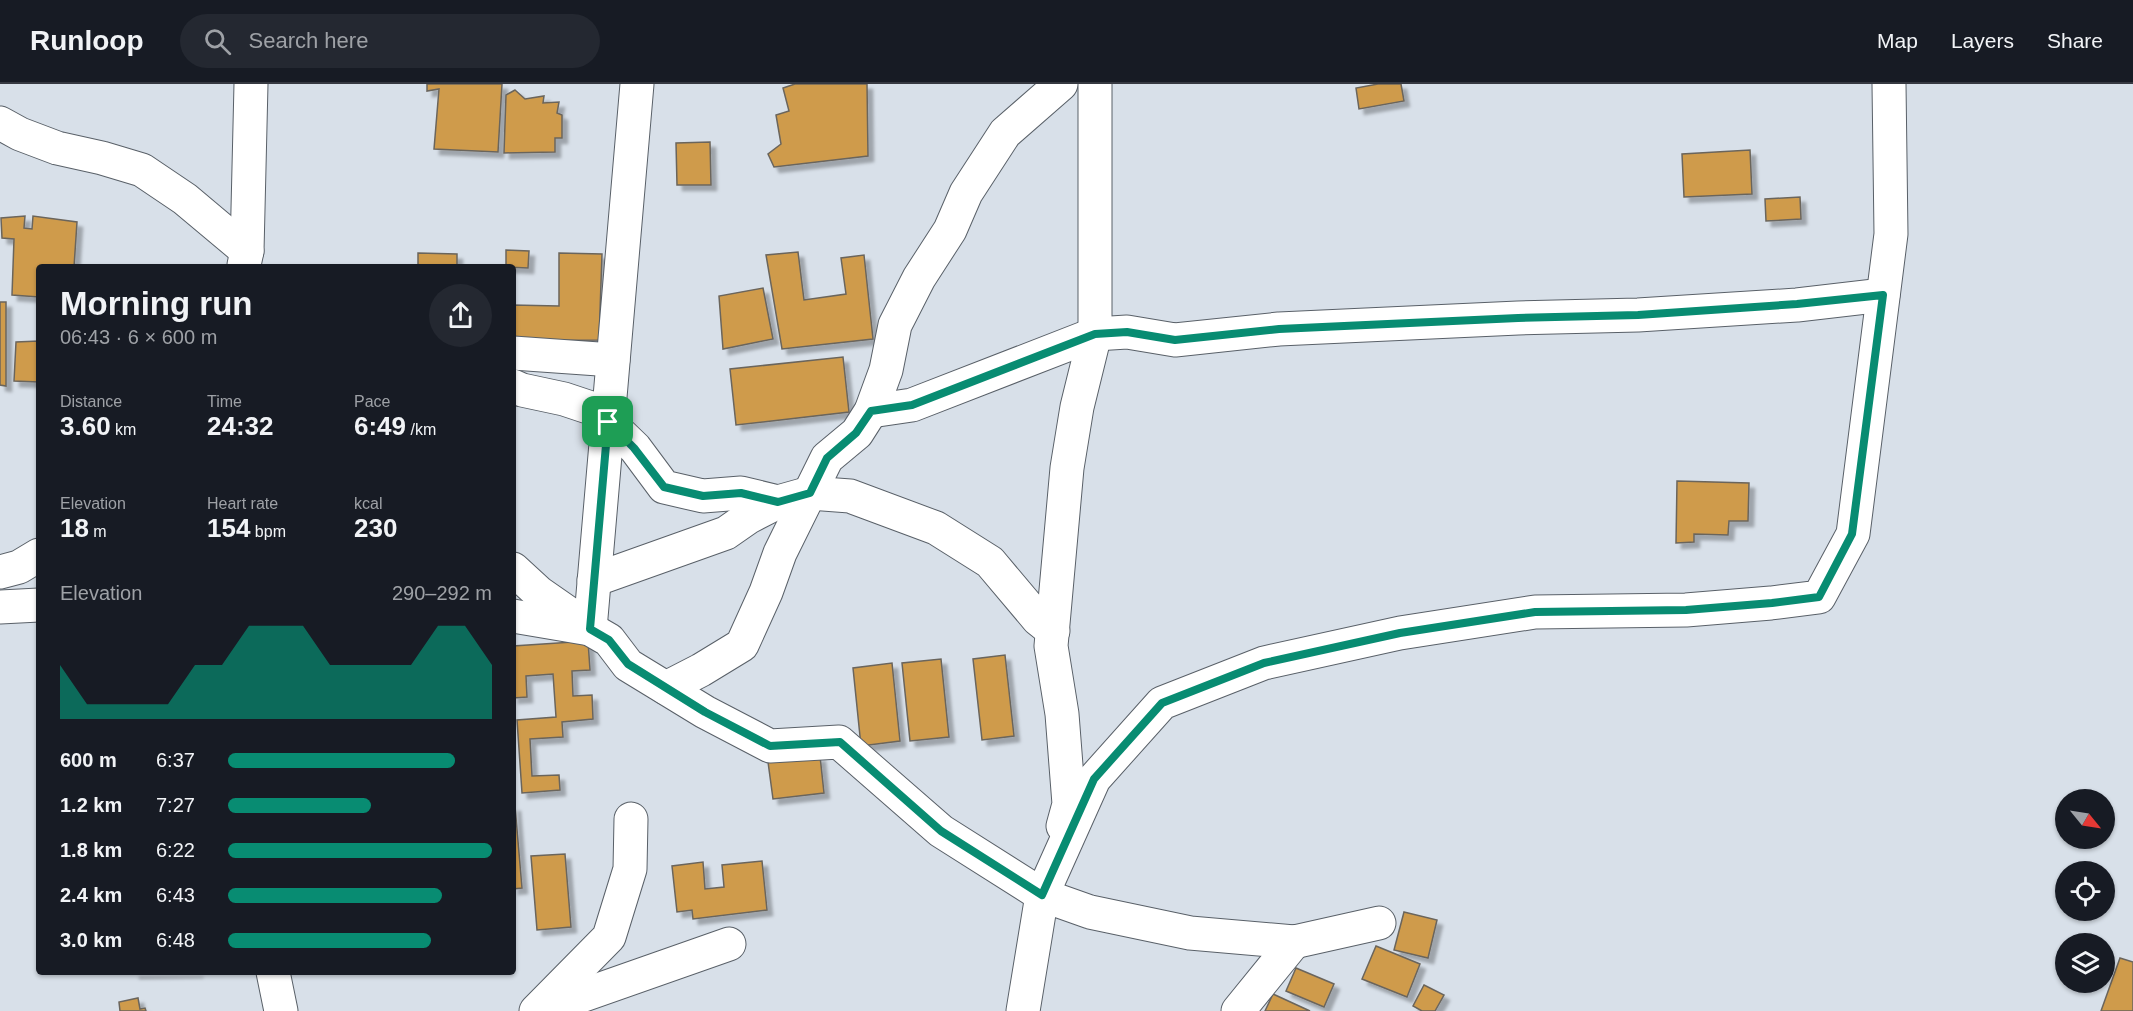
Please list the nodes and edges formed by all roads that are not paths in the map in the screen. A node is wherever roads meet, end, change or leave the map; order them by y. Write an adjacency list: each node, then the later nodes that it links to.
1 (251, 84): 7 (street)
2 (637, 84): 11 (street)
3 (1061, 84): 13 (street)
4 (1095, 84): 9 (street)
5 (1889, 84): 8 (street)
6 (0, 123): 7 (street)
7 (245, 259)
8 (1883, 295): 9 (street); 28 (street)
9 (1095, 334): 13 (street); 25 (street)
10 (516, 353): 11 (street)
11 (613, 360): 14 (street)
12 (516, 387): 14 (street)
13 (871, 411): 15 (street)
14 (608, 422): 16 (street); 20 (street)
15 (810, 493): 16 (street); 25 (street); 26 (street)
16 (778, 502): 20 (street)
17 (36, 557): 18 (street)
18 (0, 572)
19 (516, 572): 24 (street)
20 (594, 580): 24 (street)
21 (36, 605): 22 (street)
22 (0, 607)
23 (516, 617): 24 (street)
24 (590, 629): 26 (street)
25 (1053, 631): 28 (street)
26 (666, 688): 28 (street)
27 (631, 819): 34 (street)
28 (1042, 895): 30 (street); 35 (street)
29 (1379, 923): 30 (street)
30 (1294, 942): 36 (street)
31 (729, 944): 34 (street)
32 (274, 975): 33 (street)
33 (281, 1011)
34 (538, 1011)
35 (1023, 1011)
36 (1238, 1011)

